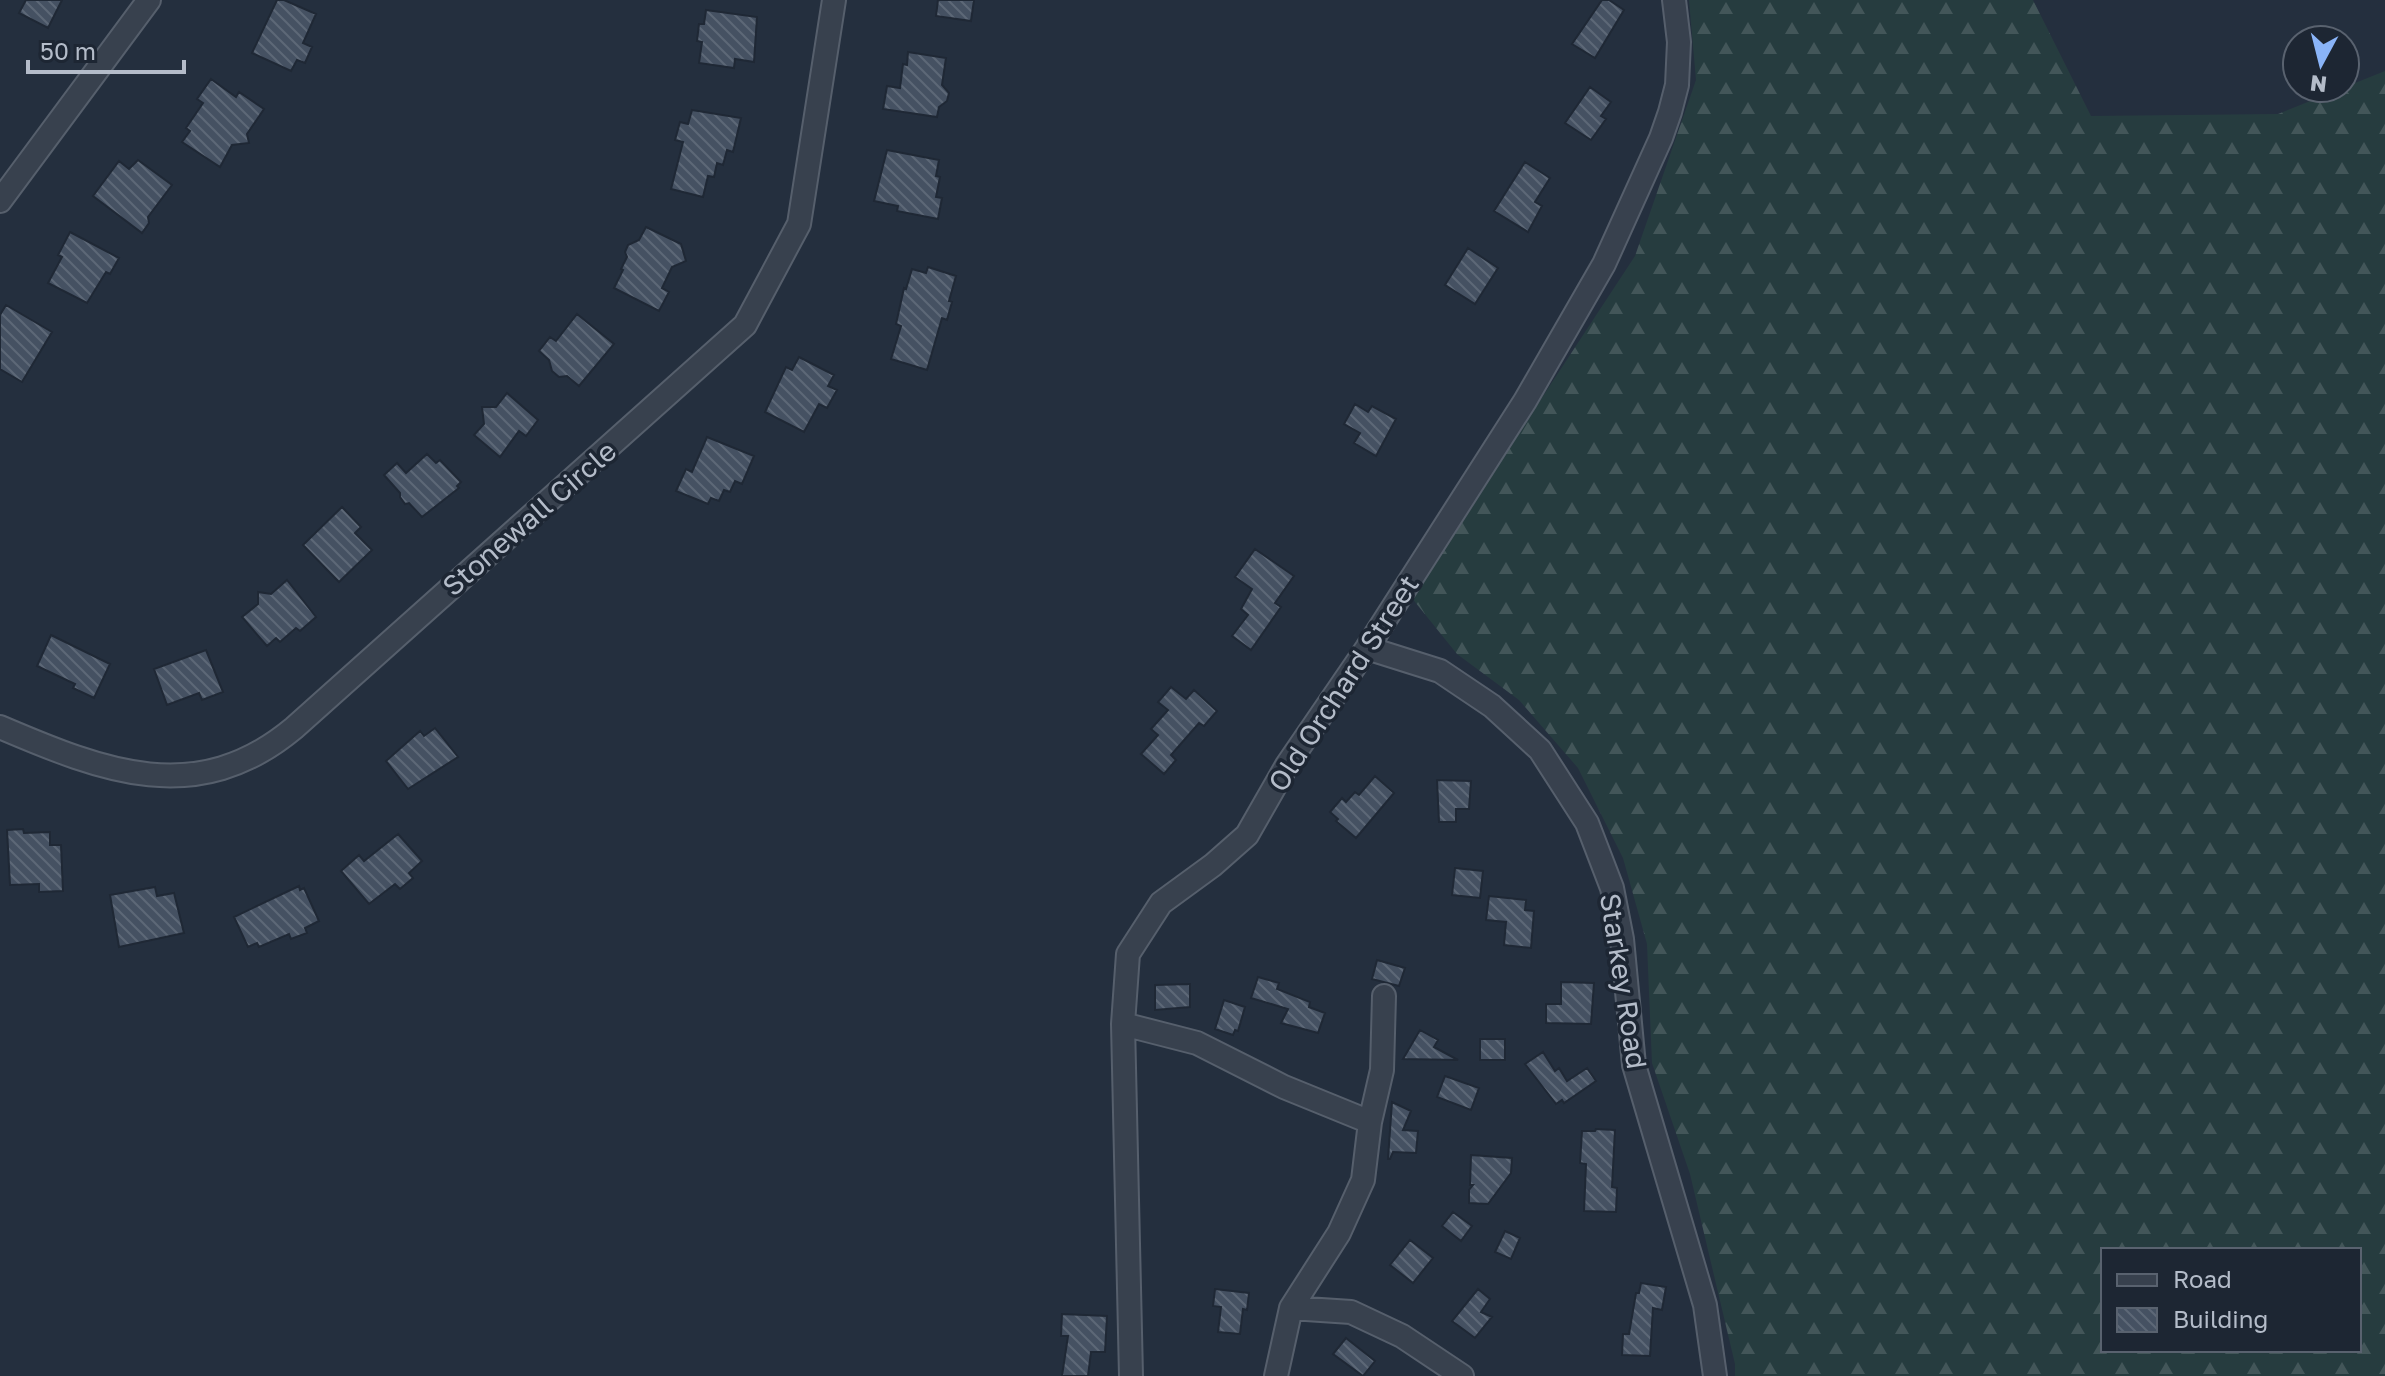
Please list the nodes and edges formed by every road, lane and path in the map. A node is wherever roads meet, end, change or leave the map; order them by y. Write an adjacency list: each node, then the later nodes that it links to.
1 (149, 0): 4 (street)
2 (834, 0): 6 (street, Stonewall Circle)
3 (1674, 0): 5 (street, Old Orchard Street)
4 (0, 201)
5 (1367, 648): 8 (street, Old Orchard Street); 14 (street, Starkey Road)
6 (0, 727)
7 (1384, 996): 9 (street)
8 (1123, 1024): 9 (street); 11 (street, Old Orchard Street)
9 (1370, 1122): 10 (street)
10 (1291, 1308): 12 (street); 13 (street)
11 (1131, 1376)
12 (1276, 1376)
13 (1462, 1376)
14 (1715, 1376)

